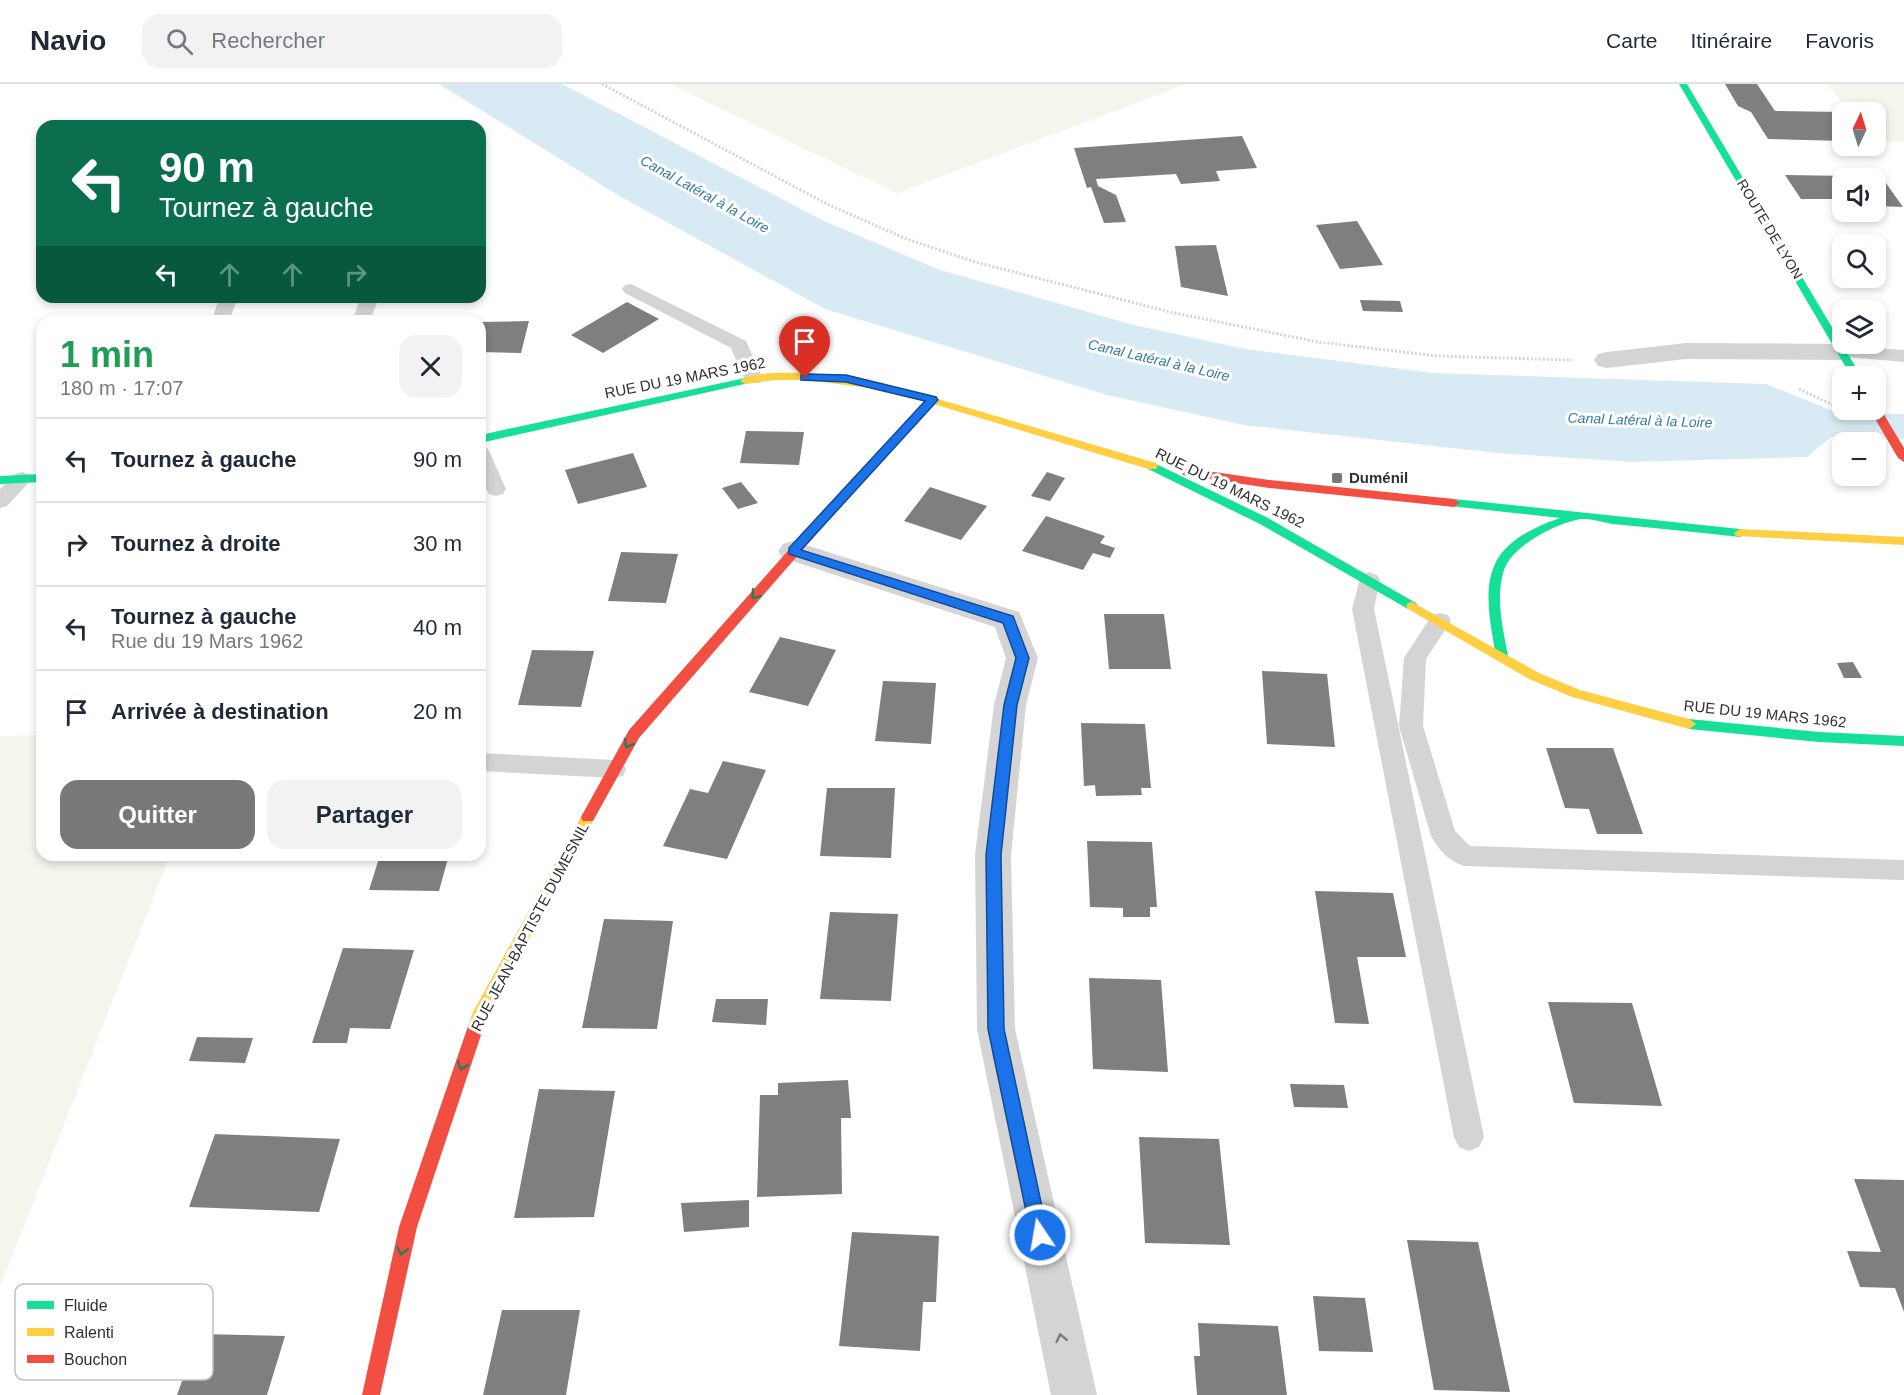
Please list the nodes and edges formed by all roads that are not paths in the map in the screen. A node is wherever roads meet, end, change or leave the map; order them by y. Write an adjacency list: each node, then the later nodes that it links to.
1 (1683, 84): 3 (street, ROUTE DE LYON)
2 (631, 289): 8 (lane)
3 (1832, 335)
4 (1832, 352): 7 (street)
5 (1873, 354): 6 (lane)
6 (1904, 356)
7 (1607, 360)
8 (753, 379): 9 (street, RUE DU 19 MARS 1962); 11 (street, RUE DU 19 MARS 1962)
9 (932, 400): 14 (street, RUE DU 19 MARS 1962); 21 (street, RUE JEAN-BAPTISTE DUMESNIL)
10 (1882, 420): 12 (street)
11 (486, 438)
12 (1904, 458)
13 (486, 466): 17 (lane)
14 (1155, 467): 19 (street); 22 (street, RUE DU 19 MARS 1962)
15 (32, 478): 16 (street); 18 (lane)
16 (0, 480)
17 (496, 489)
18 (0, 501)
19 (1577, 517): 20 (street); 24 (street)
20 (1904, 541)
21 (793, 551): 27 (street, RUE JEAN-BAPTISTE DUMESNIL, one-way to 27); 31 (street, one-way to 21)
22 (1369, 580): 23 (street, RUE DU 19 MARS 1962); 29 (lane)
23 (1440, 621): 24 (street, RUE DU 19 MARS 1962); 28 (lane)
24 (1502, 656): 25 (street, RUE DU 19 MARS 1962)
25 (1904, 741)
26 (486, 762): 27 (lane)
27 (614, 769): 30 (street, RUE JEAN-BAPTISTE DUMESNIL, one-way to 30)
28 (1904, 870)
29 (1468, 1137)
30 (371, 1395)
31 (1074, 1395)

